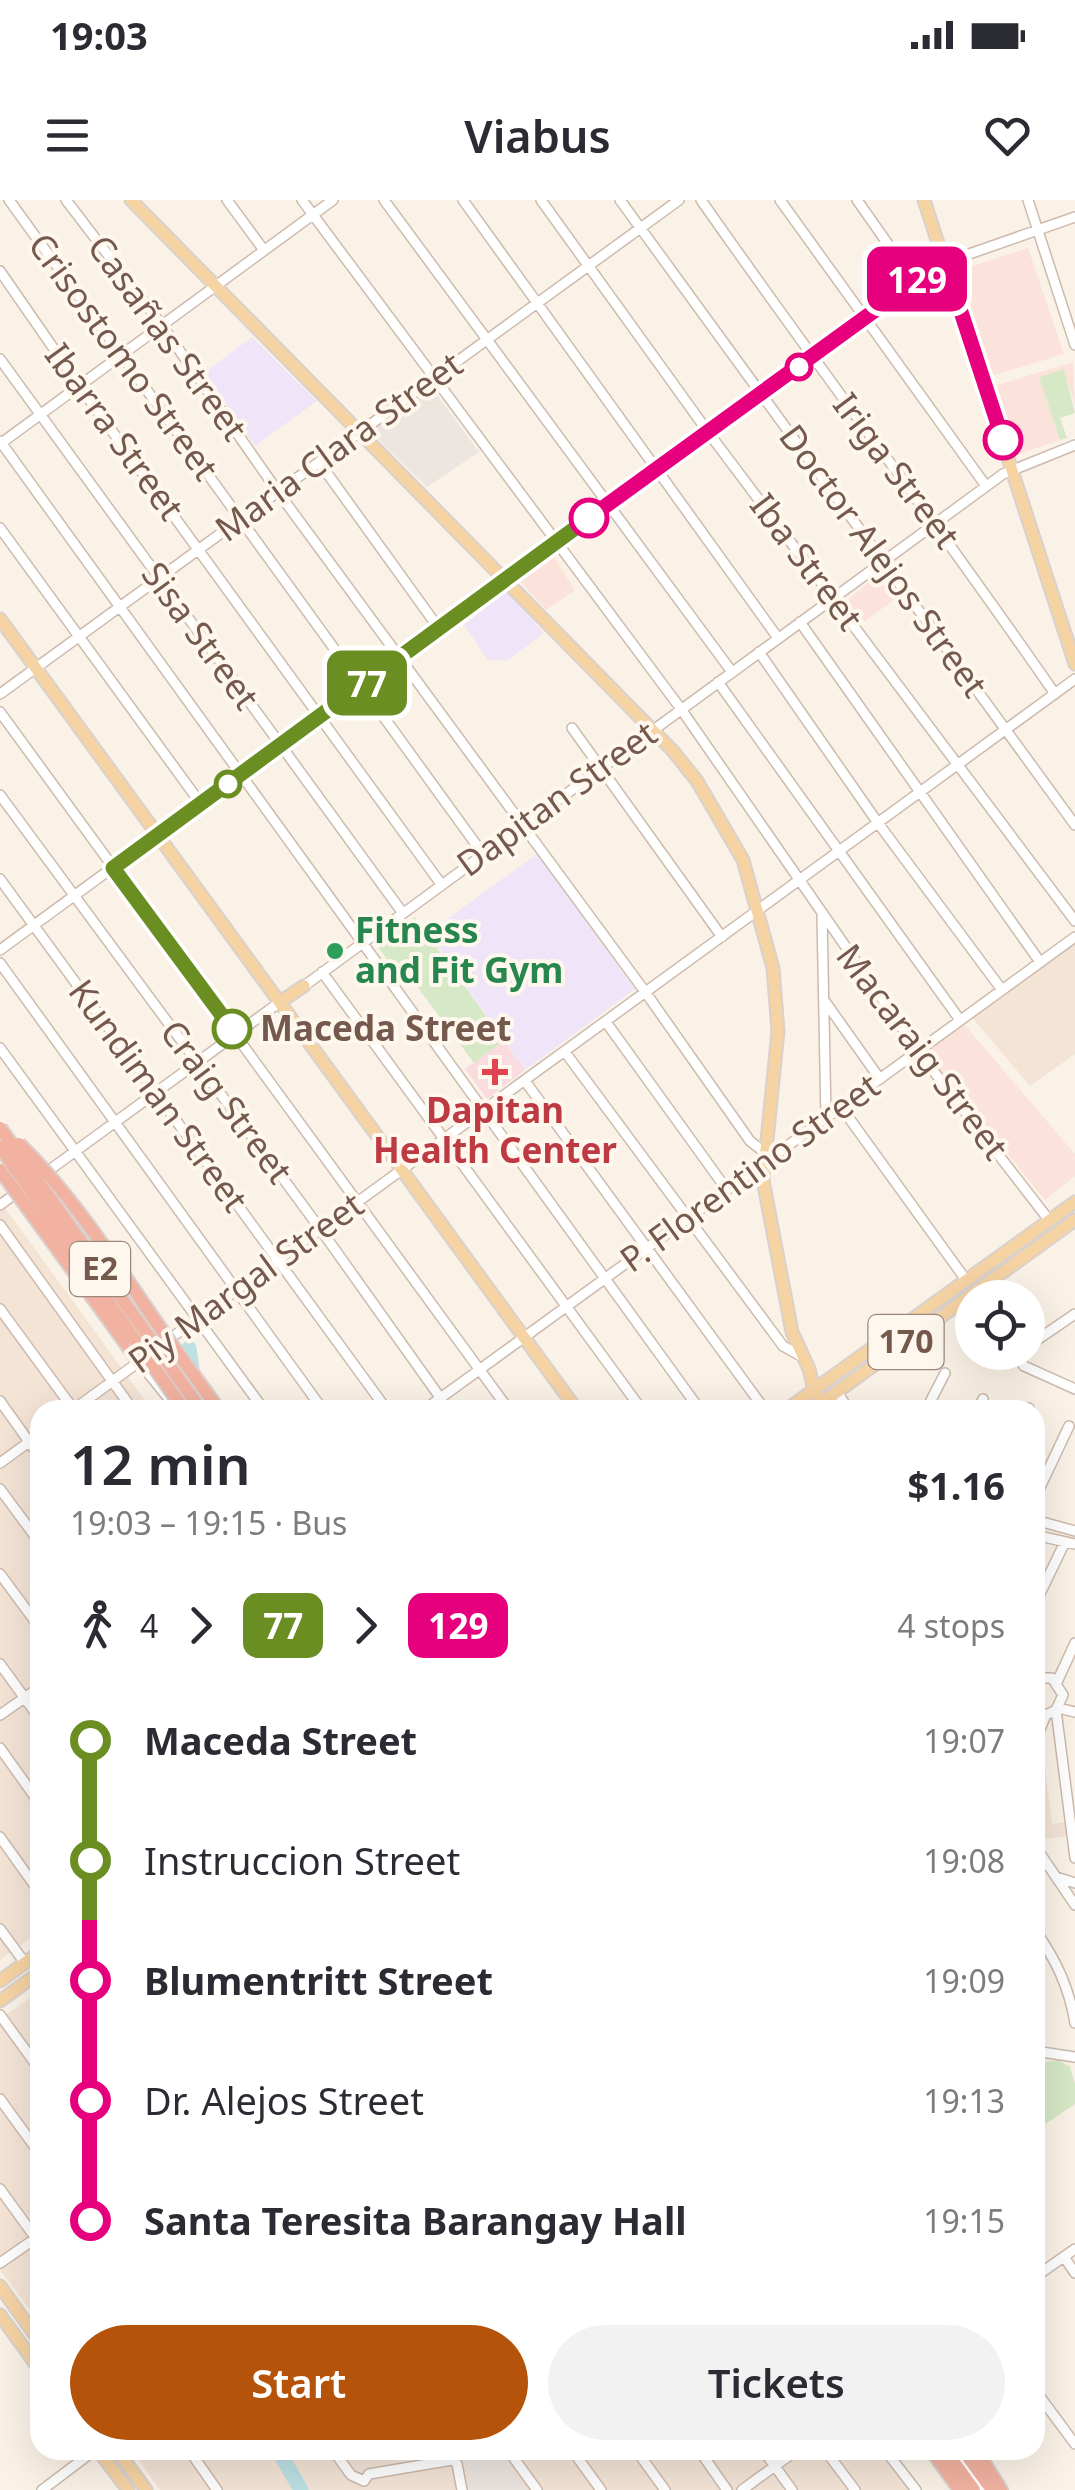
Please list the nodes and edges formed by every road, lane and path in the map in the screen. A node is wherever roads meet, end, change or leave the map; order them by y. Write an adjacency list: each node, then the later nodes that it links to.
1 (9, 200): 32 (street, Crisostomo Street)
2 (66, 200): 29 (street, Casañas Street)
3 (131, 200): 26 (main road)
4 (227, 200): 21 (street)
5 (302, 200): 17 (street, Macaraig Street)
6 (332, 200): 17 (street)
7 (384, 200): 30 (street)
8 (463, 200): 27 (street)
9 (541, 200): 23 (street, Iba Street)
10 (620, 200): 19 (street, Doctor Alejos Street)
11 (679, 200): 19 (street, Maria Clara Street)
12 (701, 200): 33 (street, Iriga Street)
13 (780, 200): 28 (street)
14 (856, 200): 25 (street)
15 (924, 200): 22 (main road)
16 (1028, 200): 20 (street)
17 (312, 214): 21 (street); 35 (street, Macaraig Street)
18 (1075, 217): 20 (street)
19 (640, 228): 23 (street, Maria Clara Street); 37 (street, Doctor Alejos Street)
20 (1038, 229): 22 (street); 31 (street)
21 (263, 250): 26 (street)
22 (945, 263): 25 (street); 44 (main road)
23 (590, 265): 27 (street, Maria Clara Street); 39 (street, Iba Street)
24 (0, 271): 36 (street, Ibarra Street)
25 (914, 282): 28 (street)
26 (215, 286): 29 (street); 40 (main road)
27 (538, 302): 30 (street, Maria Clara Street); 45 (street)
28 (865, 319): 33 (street); 46 (street)
29 (161, 324): 32 (street); 47 (street, Casañas Street)
30 (486, 340): 35 (street, Maria Clara Street); 48 (street)
31 (1075, 344)
32 (120, 354): 36 (street); 49 (street, Crisostomo Street)
33 (812, 358): 37 (street); 50 (street, Iriga Street)
34 (0, 359): 38 (street, Sisa Street)
35 (434, 378): 40 (street, Maria Clara Street); 52 (street, Macaraig Street)
36 (79, 385): 38 (street); 53 (street, Ibarra Street)
37 (760, 394): 39 (street); 54 (street, Doctor Alejos Street)
38 (40, 414): 41 (street); 55 (street, Sisa Street)
39 (708, 432): 45 (street); 57 (street, Iba Street)
40 (362, 433): 43 (street, Maria Clara Street); 56 (main road)
41 (0, 442): 58 (street)
42 (1075, 444): 44 (street, Dapitan Street)
43 (319, 462): 47 (street, Maria Clara Street); 61 (street)
44 (1012, 468): 46 (street, Dapitan Street); 66 (main road)
45 (656, 470): 48 (street); 63 (street)
46 (986, 486): 50 (street, Dapitan Street)
47 (278, 492): 49 (street, Maria Clara Street); 65 (street, Casañas Street)
48 (607, 504): 52 (street); 68 (street)
49 (240, 519): 53 (street, Maria Clara Street); 71 (street, Crisostomo Street)
50 (936, 523): 54 (street, Dapitan Street); 73 (street, Iriga Street)
51 (0, 528): 62 (street)
52 (555, 544): 56 (street); 74 (street, Macaraig Street)
53 (199, 549): 55 (street, Maria Clara Street); 76 (street, Ibarra Street)
54 (882, 562): 57 (street, Dapitan Street); 78 (street, Doctor Alejos Street)
55 (158, 578): 58 (street, Maria Clara Street); 80 (street, Sisa Street)
56 (507, 580): 61 (street); 79 (main road)
57 (834, 597): 60 (street, Dapitan Street); 81 (street, Iba Street)
58 (118, 608): 62 (street, Maria Clara Street); 83 (street)
59 (0, 619): 67 (main road)
60 (800, 622): 63 (street, Dapitan Street); 84 (street)
61 (440, 630): 65 (street)
62 (77, 638): 67 (street, Maria Clara Street); 86 (street)
63 (778, 638): 64 (street, Dapitan Street)
64 (759, 652): 68 (street, Dapitan Street); 87 (street)
65 (400, 658): 71 (street); 89 (street, Casañas Street)
66 (1075, 664)
67 (36, 668): 72 (street, Maria Clara Street); 90 (main road)
68 (732, 672): 70 (street, Dapitan Street)
69 (1075, 679): 73 (street, Piy Margal Street)
70 (718, 682): 74 (street, Dapitan Street); 91 (street)
71 (360, 687): 76 (street); 92 (street, Crisostomo Street)
72 (0, 694)
73 (1055, 694): 78 (street, Piy Margal Street)
74 (681, 709): 79 (street, Dapitan Street); 95 (street, Macaraig Street)
75 (0, 712): 93 (street)
76 (320, 717): 80 (street); 96 (street, Ibarra Street)
77 (572, 728): 82 (street)
78 (1006, 729): 81 (street, Piy Margal Street); 88 (street, Doctor Alejos Street)
79 (653, 730): 82 (street, Dapitan Street); 98 (main road)
80 (280, 746): 83 (street); 99 (street, Sisa Street)
81 (958, 764): 84 (street, Piy Margal Street); 101 (street, Iba Street)
82 (599, 769): 89 (street, Dapitan Street); 104 (street)
83 (241, 775): 86 (street); 105 (street)
84 (919, 793): 87 (street, Piy Margal Street); 108 (street)
85 (0, 796): 97 (street, Craig Street)
86 (201, 804): 90 (street)
87 (878, 823): 91 (street, Piy Margal Street); 111 (street)
88 (1075, 825)
89 (522, 826): 92 (street, Dapitan Street); 112 (street, Casañas Street)
90 (158, 835): 93 (street); 114 (main road)
91 (840, 851): 95 (street, Piy Margal Street); 115 (street)
92 (483, 854): 96 (street, Dapitan Street)
93 (113, 868): 97 (street); 117 (street)
94 (0, 879): 102 (street, Kundiman Street)
95 (799, 881): 98 (street, Piy Margal Street); 100 (street, Macaraig Street)
96 (441, 884): 99 (street, Dapitan Street)
97 (74, 898): 102 (street); 121 (street, Craig Street)
98 (760, 910): 104 (street, Piy Margal Street); 133 (main road)
99 (402, 912): 105 (street, Dapitan Street)
100 (822, 916): 113 (street); 119 (street, Macaraig Street)
101 (1075, 921)
102 (35, 926): 106 (street); 124 (street, Kundiman Street)
103 (1075, 936): 108 (street, P. Florentino Street)
104 (722, 937): 112 (street, Piy Margal Street)
105 (364, 941): 109 (street, Dapitan Street); 126 (street)
106 (0, 950)
107 (0, 962): 128 (street)
108 (1040, 962): 111 (street, P. Florentino Street)
109 (322, 972): 110 (street, Dapitan Street); 130 (street)
110 (304, 986): 114 (main road, Dapitan Street)
111 (1002, 990): 115 (street, P. Florentino Street)
112 (646, 993): 116 (street, Piy Margal Street); 133 (street, Casañas Street)
113 (823, 998): 122 (street); 127 (street)
114 (280, 1002): 117 (street, Dapitan Street); 135 (main road)
115 (960, 1020): 119 (street, P. Florentino Street)
116 (606, 1022): 120 (street, Piy Margal Street); 136 (street)
117 (235, 1034): 121 (street, Dapitan Street); 137 (street)
118 (0, 1048): 132 (street)
119 (918, 1050): 122 (street, P. Florentino Street); 141 (street, Macaraig Street)
120 (565, 1052): 123 (street, Piy Margal Street); 140 (street)
121 (196, 1062): 124 (street, Dapitan Street); 144 (street, Craig Street)
122 (880, 1079): 125 (street, P. Florentino Street)
123 (525, 1081): 126 (street, Piy Margal Street); 145 (street)
124 (154, 1093): 128 (street, Dapitan Street); 146 (street, Kundiman Street)
125 (840, 1107): 127 (street, P. Florentino Street); 148 (street)
126 (485, 1110): 130 (street, Piy Margal Street); 147 (street)
127 (826, 1118): 133 (street, P. Florentino Street)
128 (116, 1121): 132 (street, Dapitan Street); 151 (street)
129 (0, 1127): 178 (highway, bridge)
130 (445, 1139): 135 (street, Piy Margal Street); 152 (street)
131 (0, 1147): 177 (highway, E2, bridge)
132 (76, 1150): 139 (street, Dapitan Street); 156 (street)
133 (764, 1158): 136 (street, P. Florentino Street); 160 (main road)
134 (0, 1170): 159 (highway, bridge)
135 (401, 1170): 137 (street, Piy Margal Street); 158 (main road)
136 (727, 1190): 140 (street, P. Florentino Street)
137 (359, 1202): 144 (street, Piy Margal Street); 163 (street)
138 (1075, 1202): 141 (main road, 170)
139 (0, 1205)
140 (687, 1219): 145 (street, P. Florentino Street); 160 (street)
141 (1048, 1220): 148 (main road, 170)
142 (1075, 1220): 149 (main road, 170)
143 (0, 1225): 168 (street)
144 (321, 1230): 146 (street, Piy Margal Street); 172 (street, Craig Street)
145 (646, 1249): 147 (street, P. Florentino Street); 187 (street)
146 (278, 1261): 151 (street, Piy Margal Street); 181 (street, Kundiman Street)
147 (606, 1278): 152 (street, P. Florentino Street); 186 (street)
148 (966, 1280)
149 (996, 1280)
150 (955, 1288): 167 (main road, 170)
151 (236, 1292): 156 (street, Piy Margal Street); 180 (street)
152 (567, 1306): 158 (street, P. Florentino Street); 185 (street)
153 (0, 1309): 173 (street)
154 (955, 1310): 171 (main road, 170)
155 (1075, 1314): 157 (street)
156 (199, 1318): 161 (street, Piy Margal Street); 179 (street)
157 (1045, 1334)
158 (524, 1338): 163 (street, P. Florentino Street); 184 (main road)
159 (124, 1340): 161 (highway); 165 (street)
160 (801, 1356): 162 (main road)
161 (139, 1362): 165 (street, Piy Margal Street); 176 (street)
162 (809, 1369): 167 (main road); 169 (main road)
163 (480, 1370): 172 (street, P. Florentino Street); 183 (street)
164 (1032, 1370): 170 (street)
165 (125, 1372): 168 (street, Piy Margal Street)
166 (945, 1373): 192 (street)
167 (828, 1380): 169 (main road, 170); 171 (main road)
168 (112, 1382): 174 (street, Piy Margal Street); 175 (street)
169 (814, 1390): 188 (main road, 170); 189 (main road)
170 (1075, 1390)
171 (837, 1392): 190 (main road, 170); 191 (street)
172 (440, 1398): 182 (street, P. Florentino Street)
173 (66, 1400)
174 (87, 1400)
175 (126, 1400)
176 (171, 1400)
177 (172, 1400)
178 (205, 1400)
179 (257, 1400)
180 (316, 1400)
181 (379, 1400)
182 (437, 1400)
183 (502, 1400)
184 (570, 1400)
185 (635, 1400)
186 (693, 1400)
187 (757, 1400)
188 (800, 1400)
189 (818, 1400)
190 (828, 1400)
191 (842, 1400)
192 (931, 1400)
193 (0, 1402): 195 (street)
194 (1069, 1426): 197 (street)
195 (29, 1442): 196 (street)
196 (0, 1463)
197 (1045, 1477)
198 (0, 1489): 201 (street)
199 (1045, 1522): 200 (street)
200 (1074, 1528)
201 (30, 1529)
202 (1045, 1537): 203 (street)
203 (1070, 1543): 205 (street)
204 (0, 1574): 206 (street)
205 (1045, 1587)
206 (30, 1614)
207 (1075, 1643): 210 (street)
208 (0, 1664): 212 (street)
209 (1045, 1676): 210 (street)
210 (1058, 1682): 214 (street)
211 (30, 1694): 212 (street)
212 (25, 1698): 213 (street); 216 (street)
213 (30, 1705)
214 (1049, 1712): 215 (street); 220 (street)
215 (1075, 1712)
216 (0, 1716)
217 (0, 1748): 218 (street)
218 (30, 1790)
219 (0, 1838): 223 (street)
220 (1075, 1858)
221 (1045, 1862): 222 (street)
222 (1054, 1876): 224 (street); 225 (street)
223 (30, 1879)
224 (1075, 1884): 225 (street)
225 (1065, 1891): 226 (street)
226 (1075, 1905)
227 (0, 1929): 230 (street)
228 (1045, 1945): 235 (street)
229 (30, 1960): 230 (main road)
230 (25, 1964): 231 (main road)
231 (0, 1981)
232 (30, 1982): 233 (main road)
233 (0, 2001)
234 (0, 2016): 237 (street)
235 (1075, 2024)
236 (1045, 2052): 238 (street)
237 (30, 2056)
238 (1075, 2057)
239 (0, 2099): 240 (street)
240 (30, 2140)
241 (0, 2189): 242 (street)
242 (30, 2227)
243 (30, 2244): 246 (street)
244 (1075, 2249): 245 (street)
245 (1064, 2257): 247 (street); 248 (street)
246 (0, 2262)
247 (1045, 2270)
248 (1075, 2273)
249 (0, 2286): 251 (main road)
250 (0, 2315): 252 (main road)
251 (30, 2328)
252 (30, 2356)
253 (1045, 2404): 254 (street)
254 (1075, 2444)
255 (82, 2460): 276 (street)
256 (104, 2460): 277 (main road)
257 (124, 2460): 278 (main road)
258 (196, 2460): 279 (street)
259 (341, 2460): 275 (street)
260 (452, 2460): 275 (street); 280 (street)
261 (515, 2460): 281 (street)
262 (580, 2460): 282 (street)
263 (643, 2460): 283 (street)
264 (706, 2460): 284 (street)
265 (770, 2460): 274 (street)
266 (783, 2460): 274 (street)
267 (833, 2460): 287 (street)
268 (894, 2460): 288 (street)
269 (938, 2460): 289 (highway)
270 (952, 2460): 290 (highway)
271 (961, 2460): 291 (street)
272 (970, 2460): 292 (highway)
273 (982, 2460): 293 (highway)
274 (774, 2466): 285 (street); 286 (street)
275 (364, 2485)
276 (42, 2490)
277 (128, 2490)
278 (146, 2490)
279 (217, 2490)
280 (462, 2490)
281 (537, 2490)
282 (602, 2490)
283 (665, 2490)
284 (728, 2490)
285 (742, 2490)
286 (792, 2490)
287 (854, 2490)
288 (916, 2490)
289 (960, 2490)
290 (974, 2490)
291 (983, 2490)
292 (992, 2490)
293 (1001, 2490)

